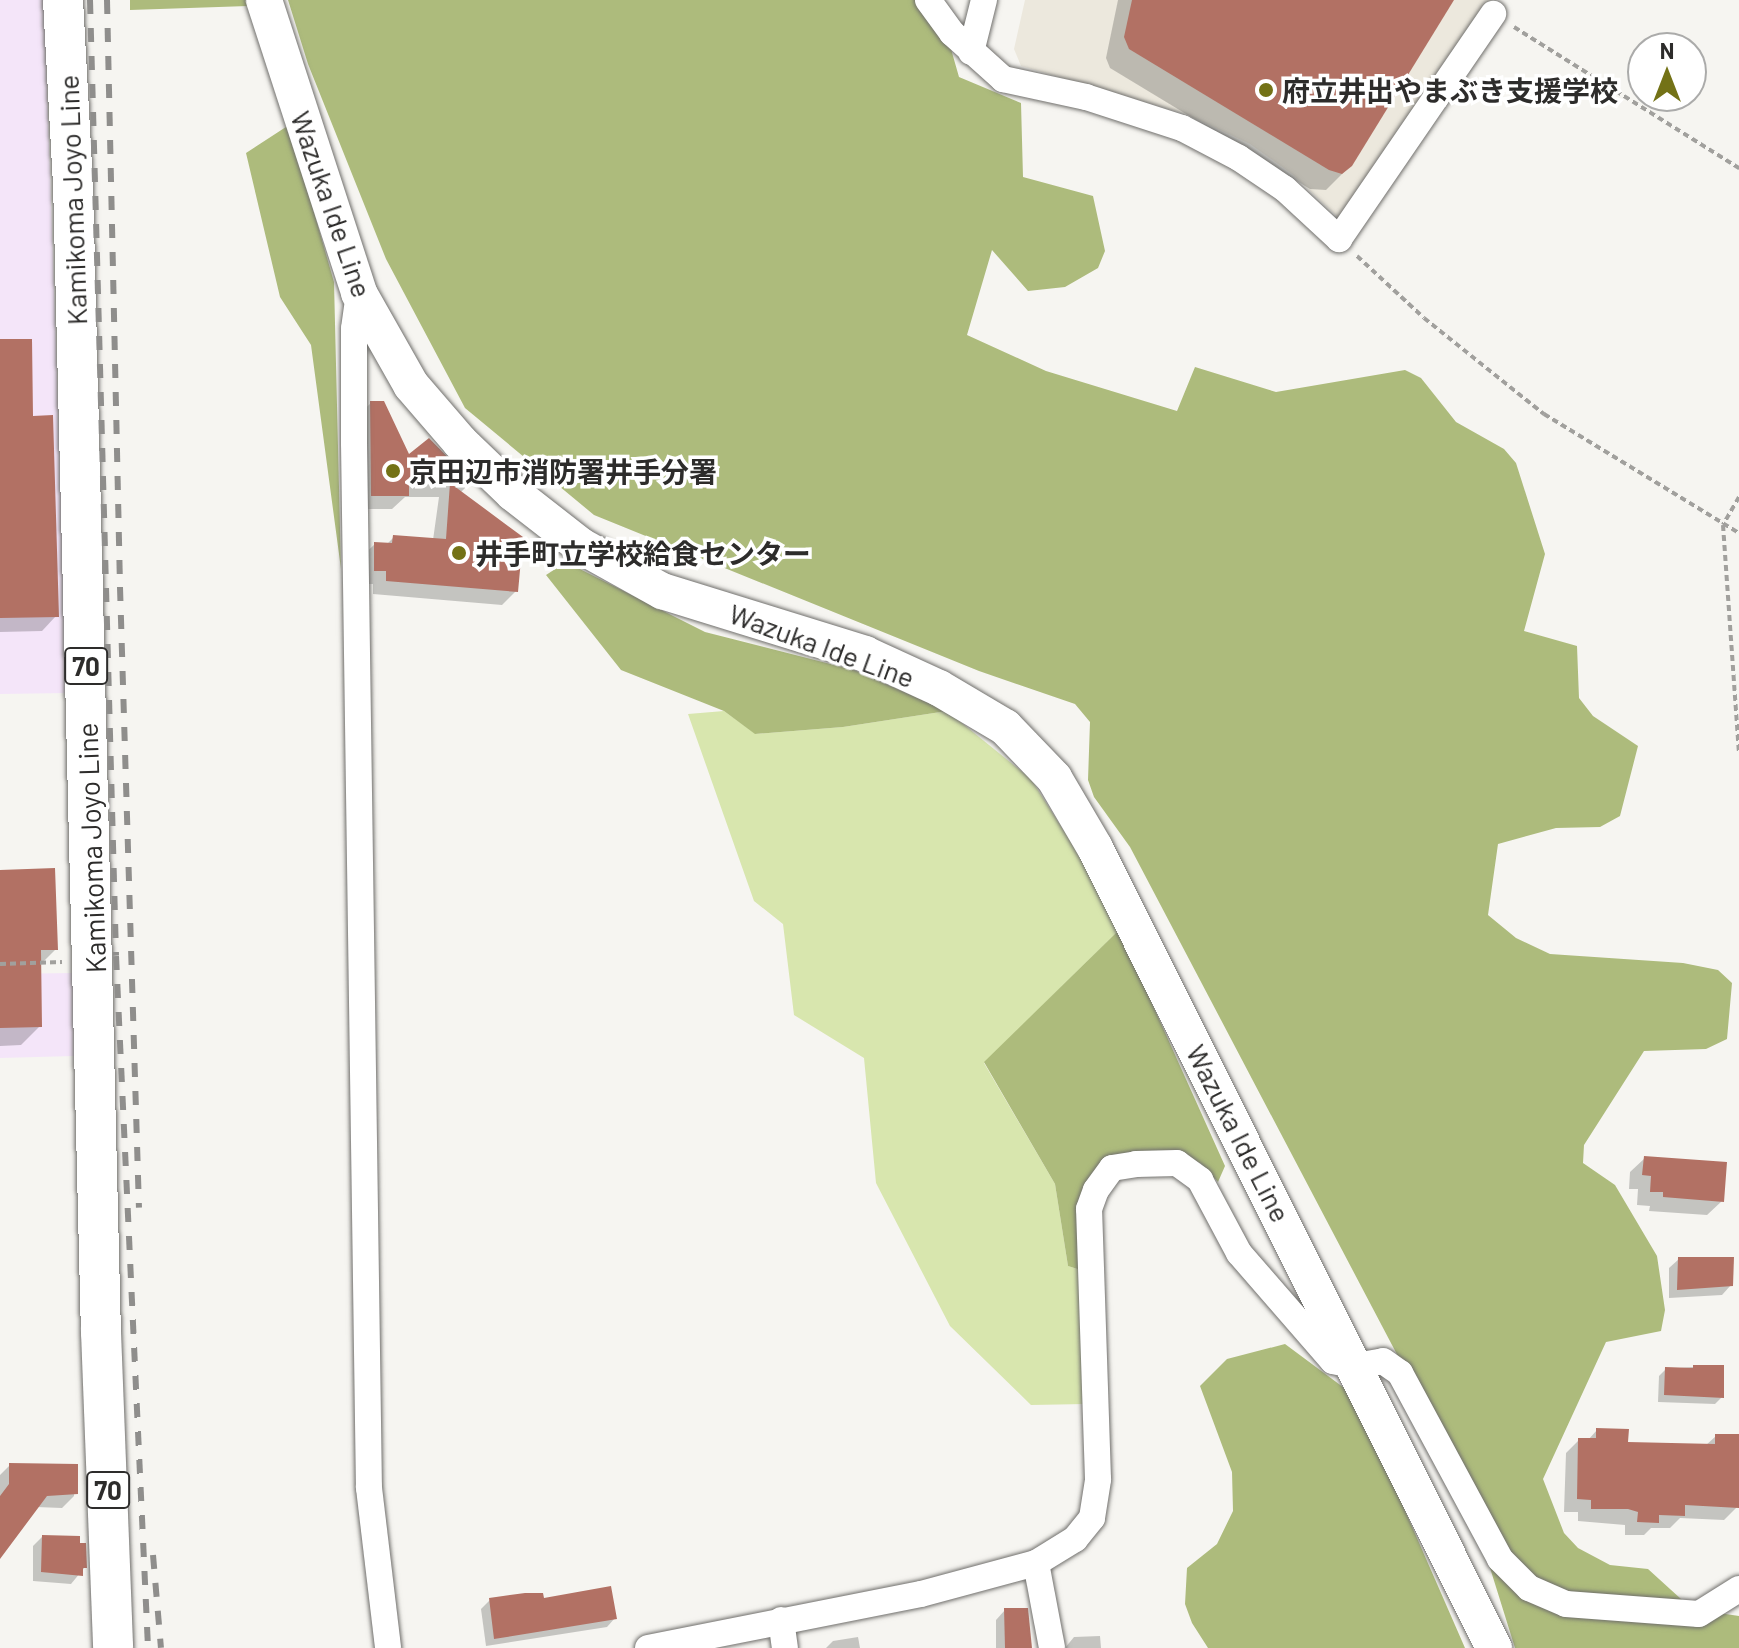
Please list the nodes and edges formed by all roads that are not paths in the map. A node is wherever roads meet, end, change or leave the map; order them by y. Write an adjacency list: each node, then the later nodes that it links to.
1 (63, 0): 12 (main road, Kamikoma Joyo Line / 70)
2 (264, 0): 7 (main road, Wazuka Ide Line)
3 (928, 0): 6 (street)
4 (984, 0): 6 (street)
5 (1493, 14): 6 (street)
6 (971, 52)
7 (359, 293): 8 (main road, Wazuka Ide Line); 13 (street)
8 (1356, 1366): 9 (street); 10 (street); 17 (main road, Wazuka Ide Line)
9 (1036, 1563): 11 (street); 16 (street)
10 (1739, 1589)
11 (781, 1620): 14 (street); 15 (street)
12 (113, 1648)
13 (388, 1648)
14 (648, 1648)
15 (785, 1648)
16 (1052, 1648)
17 (1494, 1648)

